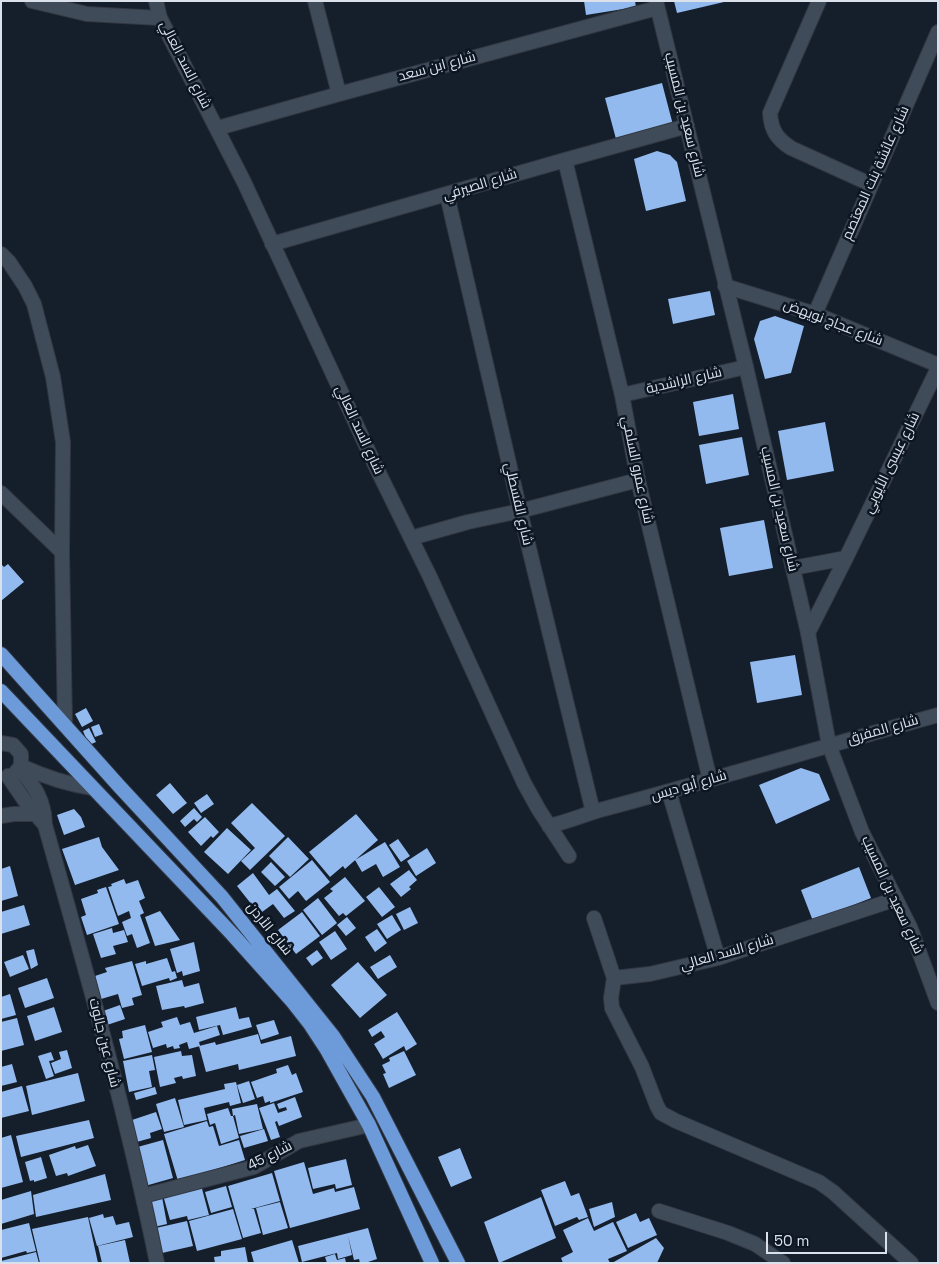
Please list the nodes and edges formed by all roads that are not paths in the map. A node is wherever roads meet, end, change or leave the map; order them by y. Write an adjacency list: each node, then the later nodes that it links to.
1 (32, 1): 6 (street)
2 (156, 1): 6 (street, شارع السد العالي)
3 (315, 1): 8 (street)
4 (818, 1): 12 (street)
5 (656, 5): 8 (street, شارع ابن سعد); 9 (street, شارع سعيد بن المسيب)
6 (160, 18): 10 (street, شارع السد العالي)
7 (938, 32): 12 (street, شارع عائشة بنت المعتصم)
8 (339, 94): 10 (street, شارع ابن سعد)
9 (687, 126): 11 (street, شارع الصيرفي); 16 (street, شارع سعيد بن المسيب)
10 (218, 128): 14 (street, شارع السد العالي)
11 (564, 160): 13 (street, شارع الصيرفي); 20 (street, شارع عمرو السلمي)
12 (870, 184): 17 (street, شارع عائشة بنت المعتصم)
13 (447, 195): 14 (street, شارع الصيرفي); 23 (street, شارع القسطلي)
14 (272, 244): 24 (street, شارع السد العالي)
15 (1, 254): 25 (street)
16 (726, 286): 17 (street, شارع عجاج نويهض); 18 (street, شارع سعيد بن المسيب)
17 (815, 314): 19 (street, شارع عجاج نويهض)
18 (746, 367): 20 (street, شارع الراشدية); 27 (street, شارع سعيد بن المسيب)
19 (938, 367): 26 (street, شارع عيسى الأيوبي)
20 (622, 395): 21 (street, شارع عمرو السلمي)
21 (638, 480): 23 (street); 36 (street, شارع عمرو السلمي)
22 (1, 493): 25 (street)
23 (520, 511): 24 (street); 39 (street, شارع القسطلي)
24 (411, 538): 42 (street, شارع السد العالي)
25 (62, 552): 32 (street)
26 (846, 558): 27 (street); 28 (street, شارع عيسى الأيوبي)
27 (793, 568): 28 (street, شارع سعيد بن المسيب)
28 (808, 633): 34 (street, شارع سعيد بن المسيب)
29 (1, 654): 32 (highway, شارع الأردن)
30 (1, 691): 37 (highway)
31 (938, 714): 34 (street, شارع المفرق)
32 (65, 724): 54 (highway, شارع الأردن)
33 (1, 744): 35 (street, شارع عين جالوت)
34 (829, 746): 36 (street, شارع أبو ديس); 44 (street, شارع سعيد بن المسيب)
35 (12, 771): 37 (street); 41 (street, شارع عين جالوت)
36 (710, 780): 38 (street, شارع أبو ديس)
37 (92, 788): 49 (highway)
38 (669, 792): 39 (street, شارع أبو ديس); 46 (street)
39 (593, 812): 42 (street, شارع أبو ديس)
40 (1, 816): 41 (street)
41 (41, 818): 50 (street, شارع عين جالوت)
42 (549, 826): 43 (street, شارع السد العالي)
43 (569, 856)
44 (896, 899): 46 (street, شارع السد العالي); 48 (street, شارع سعيد بن المسيب)
45 (594, 918): 47 (street)
46 (718, 958): 47 (street, شارع السد العالي)
47 (614, 978): 56 (street)
48 (938, 1003)
49 (369, 1125): 50 (street, شارع 45); 53 (highway)
50 (143, 1196): 52 (street, شارع عين جالوت)
51 (659, 1211): 55 (street)
52 (157, 1263)
53 (432, 1263)
54 (458, 1263)
55 (784, 1263)
56 (911, 1263)

